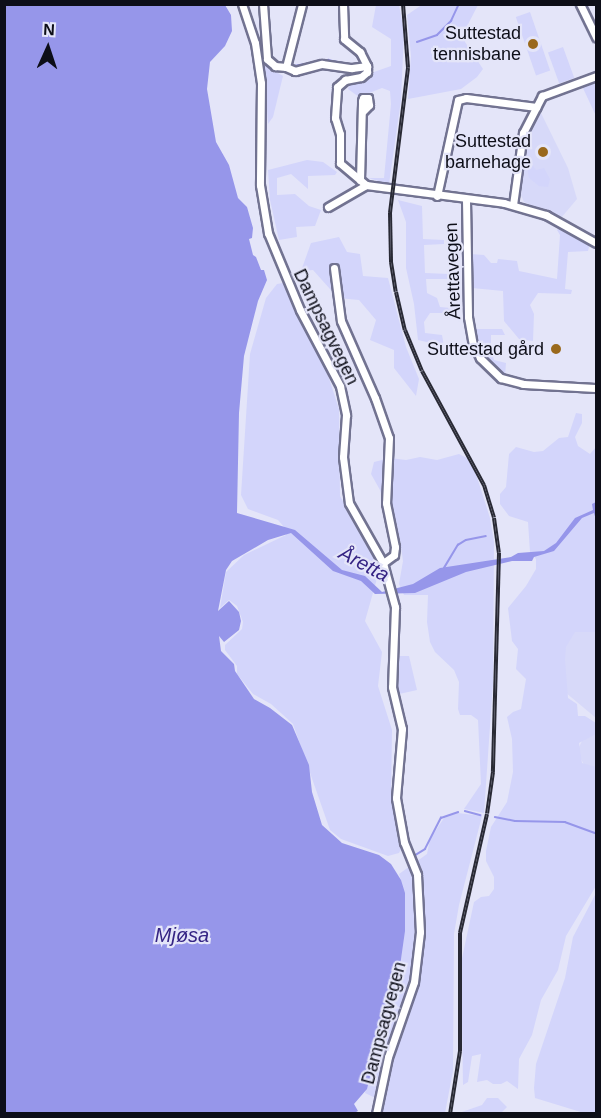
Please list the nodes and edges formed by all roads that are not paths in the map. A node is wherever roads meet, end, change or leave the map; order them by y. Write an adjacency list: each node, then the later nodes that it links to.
1 (242, 4): 20 (street, Dampsagvegen)
2 (263, 4): 8 (street)
3 (302, 4): 8 (street)
4 (343, 4): 7 (street)
5 (580, 4): 6 (street)
6 (597, 37)
7 (367, 66): 8 (street); 12 (street)
8 (286, 67)
9 (597, 75): 10 (street)
10 (536, 107): 13 (street); 15 (street)
11 (363, 111): 12 (street)
12 (363, 183): 13 (street); 16 (street)
13 (437, 196): 14 (street)
14 (466, 200): 15 (street); 19 (street, Årettavegen)
15 (513, 205): 17 (street)
16 (328, 207)
17 (597, 243)
18 (334, 268): 20 (street)
19 (597, 388)
20 (383, 563): 21 (street, Dampsagvegen)
21 (376, 1113)

